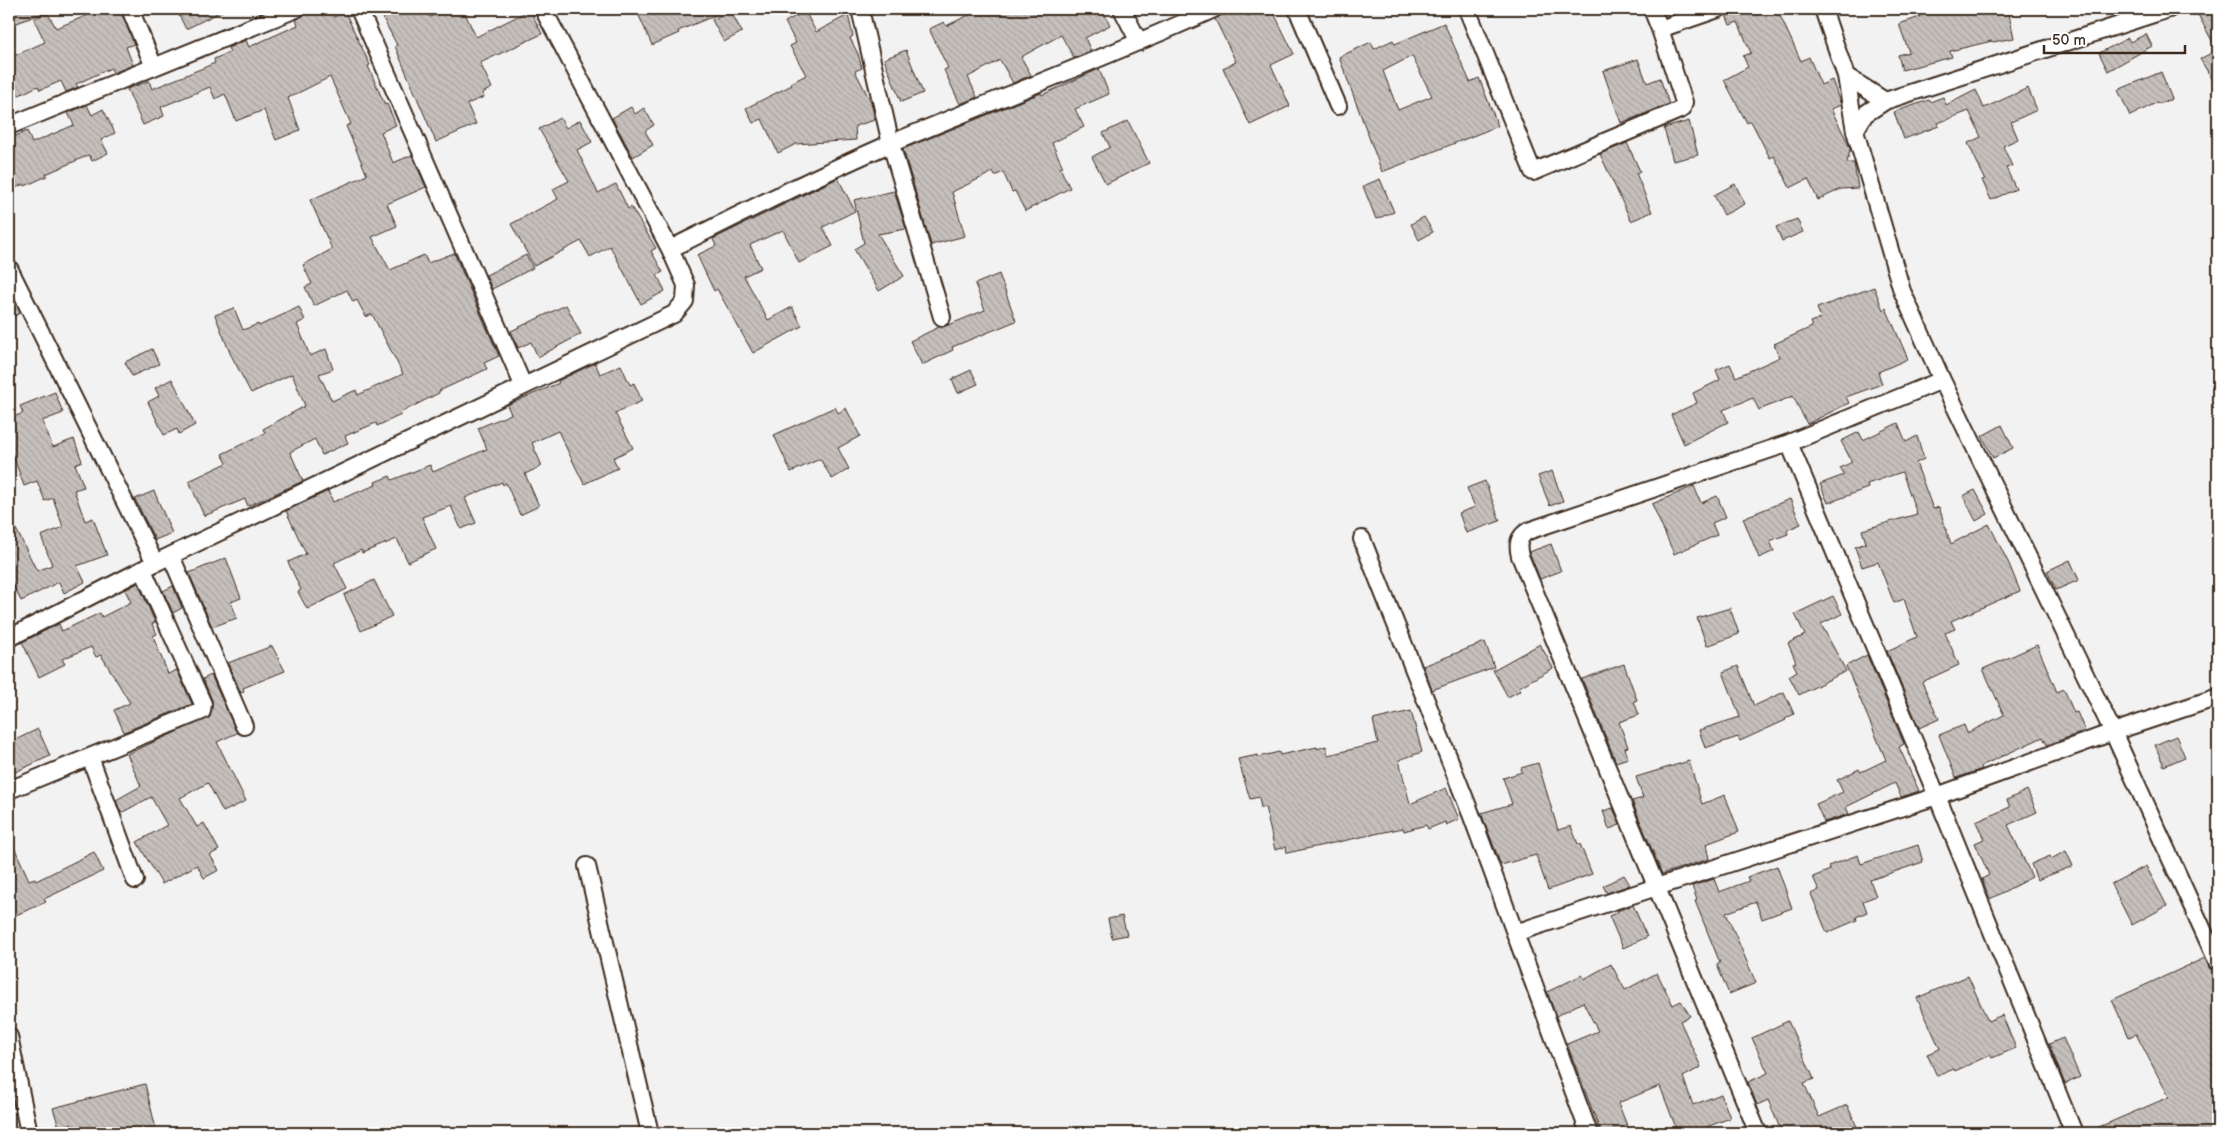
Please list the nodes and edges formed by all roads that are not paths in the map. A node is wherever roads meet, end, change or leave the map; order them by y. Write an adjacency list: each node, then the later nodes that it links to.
1 (130, 9): 16 (street)
2 (296, 9): 16 (street)
3 (359, 9): 27 (street)
4 (543, 9): 23 (street)
5 (860, 9): 22 (street)
6 (1122, 9): 15 (street)
7 (1214, 9): 15 (street)
8 (1297, 9): 19 (street)
9 (1468, 9): 14 (street)
10 (1652, 9): 14 (street)
11 (1718, 9): 14 (street)
12 (1822, 9): 17 (street)
13 (2168, 9): 18 (street)
14 (1660, 29)
15 (1139, 42): 22 (street)
16 (154, 67): 20 (street)
17 (1846, 76): 18 (street); 21 (street)
18 (1885, 101): 21 (street)
19 (1338, 106)
20 (9, 126)
21 (1855, 131): 26 (street)
22 (891, 144): 23 (street); 25 (street)
23 (670, 249): 27 (street)
24 (9, 268): 31 (street)
25 (942, 318)
26 (1942, 380): 28 (street); 35 (street)
27 (524, 385): 30 (street)
28 (1789, 443): 38 (street); 41 (street)
29 (1362, 539): 42 (street)
30 (170, 556): 31 (street); 34 (street)
31 (149, 566): 32 (street); 36 (street)
32 (9, 638)
33 (2218, 697): 35 (street)
34 (244, 726)
35 (2113, 732): 38 (street); 43 (street)
36 (90, 757): 37 (street); 40 (street)
37 (9, 790)
38 (1937, 796): 41 (street); 49 (street)
39 (587, 866): 46 (street)
40 (135, 880)
41 (1656, 886): 42 (street); 48 (street)
42 (1515, 933): 47 (street)
43 (2218, 963)
44 (9, 1036): 45 (street)
45 (29, 1133)
46 (650, 1133)
47 (1589, 1133)
48 (1758, 1133)
49 (2074, 1133)

